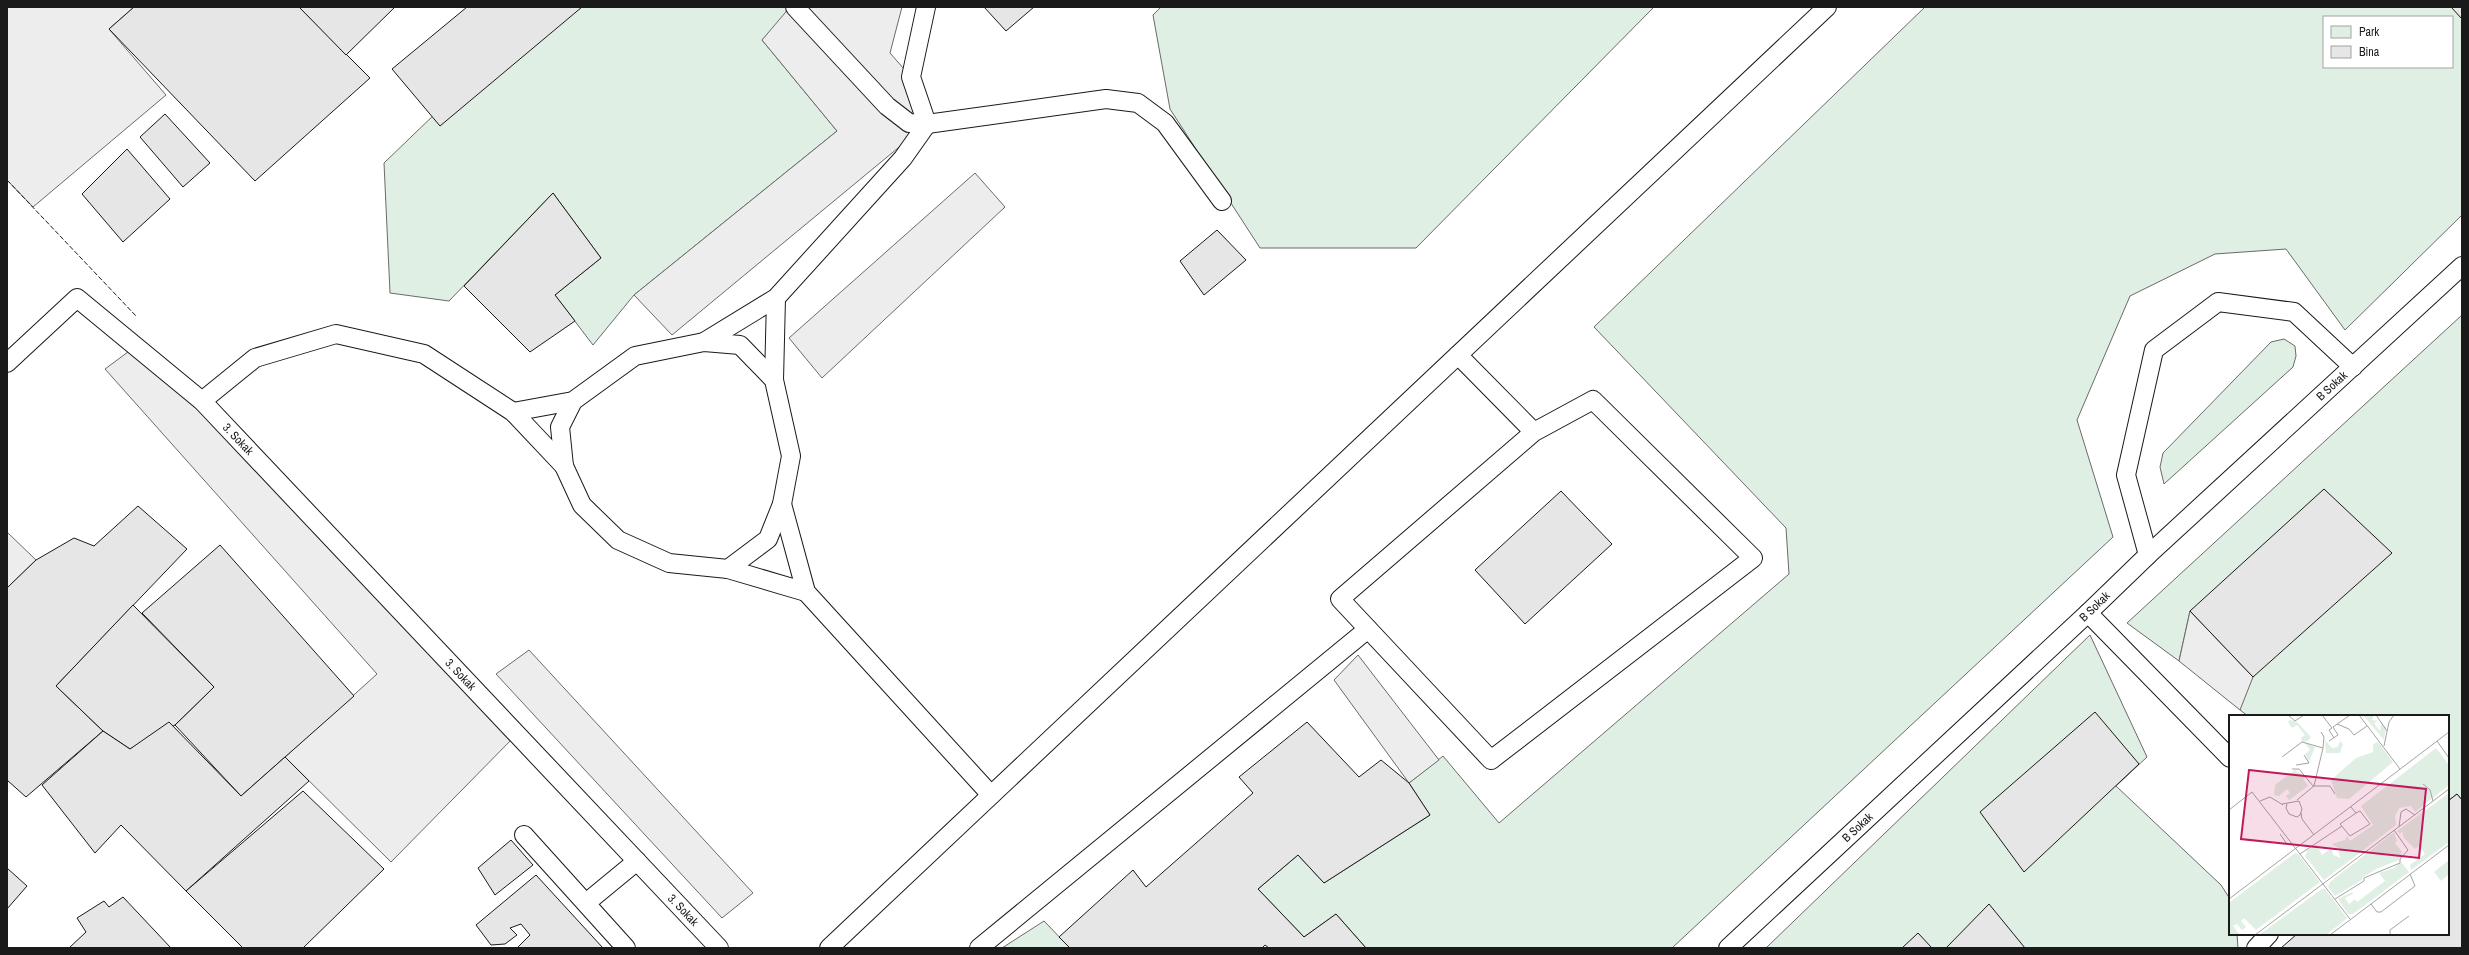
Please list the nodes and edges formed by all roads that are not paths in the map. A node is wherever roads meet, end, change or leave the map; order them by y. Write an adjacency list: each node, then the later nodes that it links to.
1 (795, 7): 4 (lane)
2 (926, 7): 4 (lane)
3 (1827, 7): 9 (lane)
4 (927, 124): 5 (lane); 7 (lane)
5 (1222, 201)
6 (2462, 266): 11 (lane, B Sokak)
7 (776, 298): 8 (lane); 12 (lane)
8 (704, 342): 12 (lane); 14 (lane)
9 (1458, 355): 16 (lane); 25 (lane)
10 (7, 363): 13 (lane, 3. Sokak)
11 (2353, 367): 19 (lane, B Sokak); 19 (lane)
12 (774, 380): 18 (lane)
13 (202, 400): 15 (lane); 27 (lane, 3. Sokak)
14 (573, 401): 15 (lane); 17 (lane)
15 (513, 412): 17 (lane)
16 (1534, 432): 23 (lane); 23 (lane)
17 (564, 466): 20 (lane)
18 (782, 504): 20 (lane); 21 (lane)
19 (2148, 555): 22 (lane, B Sokak)
20 (728, 569): 21 (lane)
21 (806, 592): 25 (lane)
22 (2088, 613): 24 (lane); 34 (lane, B Sokak)
23 (1368, 629): 33 (lane)
24 (2229, 757)
25 (991, 795): 32 (lane)
26 (524, 835): 28 (lane)
27 (637, 861): 28 (lane); 31 (lane, 3. Sokak)
28 (586, 904): 30 (lane)
29 (2268, 935): 35 (lane)
30 (626, 948)
31 (719, 948)
32 (829, 948)
33 (979, 948)
34 (1728, 948)
35 (2256, 948)

